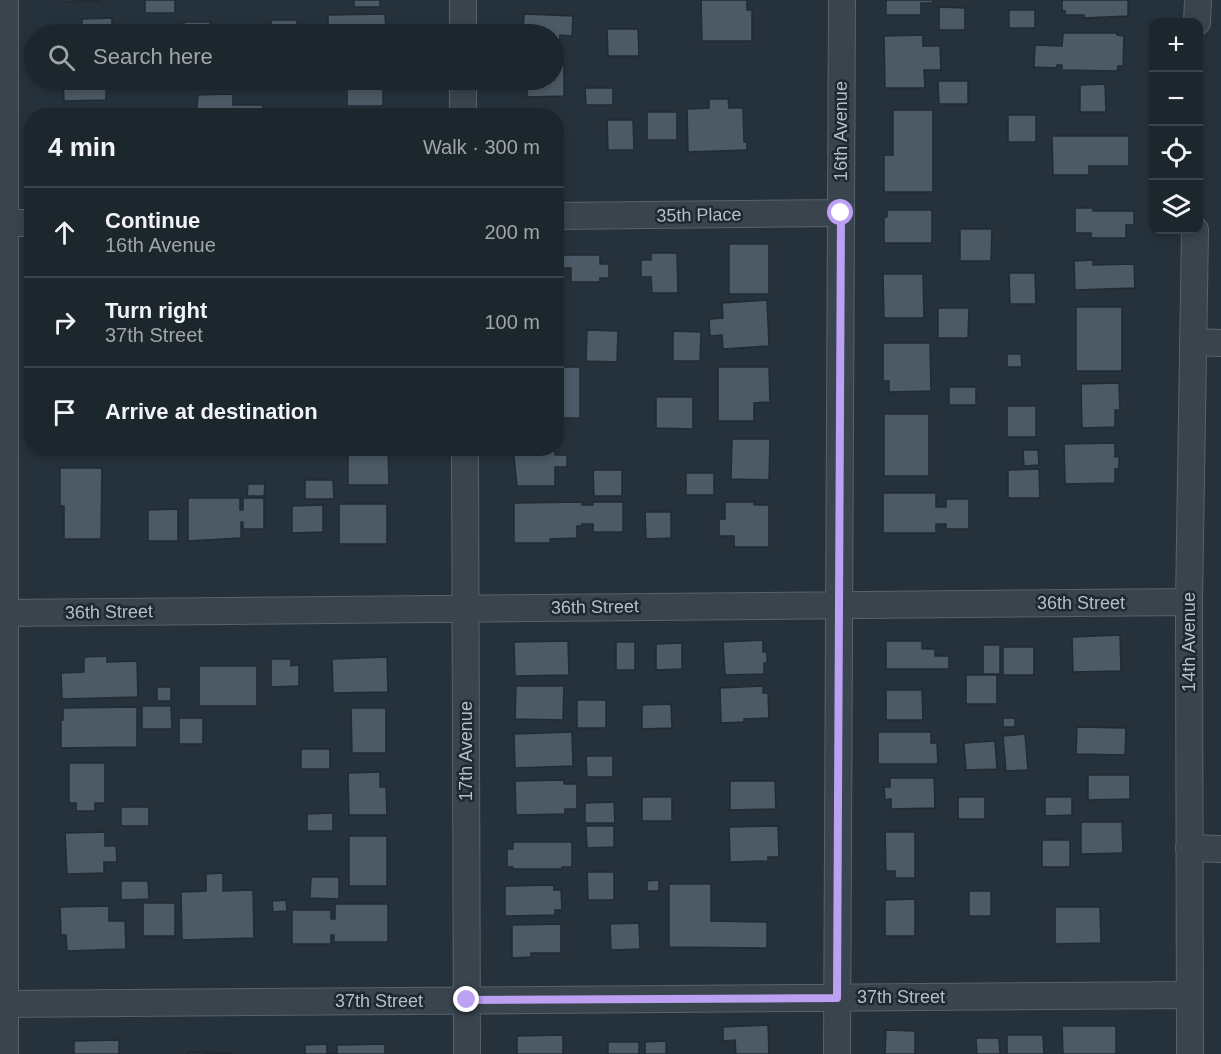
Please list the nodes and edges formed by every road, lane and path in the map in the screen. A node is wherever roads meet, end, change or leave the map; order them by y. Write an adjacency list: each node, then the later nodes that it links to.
1 (6, 0): 11 (street)
2 (463, 0): 6 (street)
3 (842, 0): 9 (street, 16th Avenue)
4 (1198, 0): 5 (street)
5 (1197, 18)
6 (463, 24)
7 (463, 90): 8 (street)
8 (463, 108)
9 (841, 213): 10 (street, 35th Place); 18 (street, 16th Avenue)
10 (564, 216)
11 (3, 223): 12 (street); 20 (street)
12 (24, 223)
13 (1195, 234): 14 (street, 14th Avenue)
14 (1194, 342): 15 (street); 17 (street, 14th Avenue)
15 (1221, 343)
16 (465, 456): 19 (street, 17th Avenue)
17 (1189, 602): 18 (street, 36th Street); 21 (street, 14th Avenue)
18 (839, 605): 19 (street, 36th Street); 24 (street, 16th Avenue)
19 (465, 608): 20 (street, 36th Street); 25 (street, 17th Avenue)
20 (3, 613): 26 (street)
21 (1189, 848): 22 (street); 23 (street, 14th Avenue)
22 (1221, 849)
23 (1189, 995): 24 (street, 37th Street); 30 (street, 14th Avenue)
24 (837, 998): 25 (street, 37th Street); 29 (street, 16th Avenue)
25 (467, 1000): 26 (street, 37th Street); 28 (street, 17th Avenue)
26 (3, 1004): 27 (street)
27 (5, 1054)
28 (467, 1054)
29 (837, 1054)
30 (1190, 1054)

